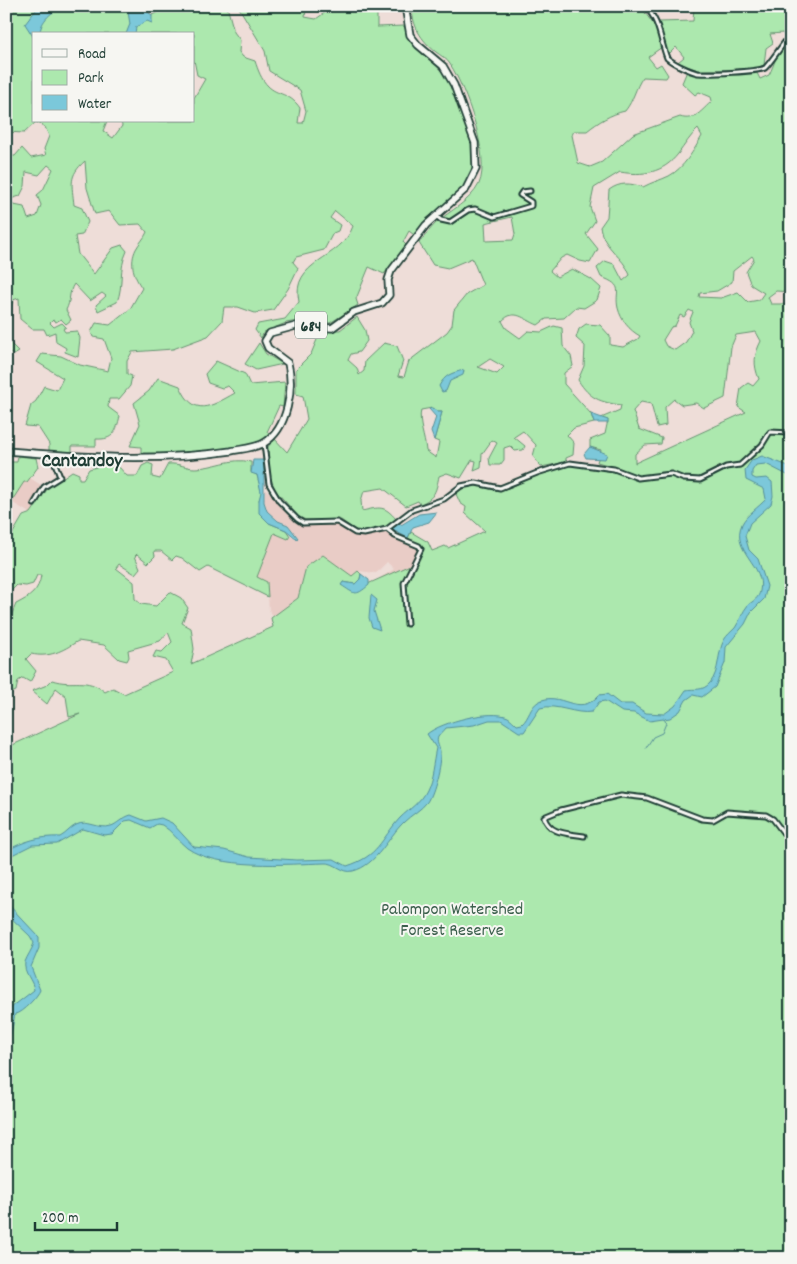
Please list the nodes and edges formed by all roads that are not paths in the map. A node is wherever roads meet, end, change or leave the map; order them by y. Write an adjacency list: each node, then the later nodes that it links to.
1 (405, 6): 5 (highway, 684)
2 (648, 7): 3 (street)
3 (791, 34)
4 (530, 191): 5 (street)
5 (435, 216): 7 (highway, 684)
6 (791, 433): 11 (street)
7 (264, 444): 9 (highway); 11 (street)
8 (6, 452): 9 (highway)
9 (52, 455): 10 (street)
10 (34, 504)
11 (387, 529): 12 (street)
12 (407, 624)
13 (584, 836): 14 (street)
14 (791, 843)

